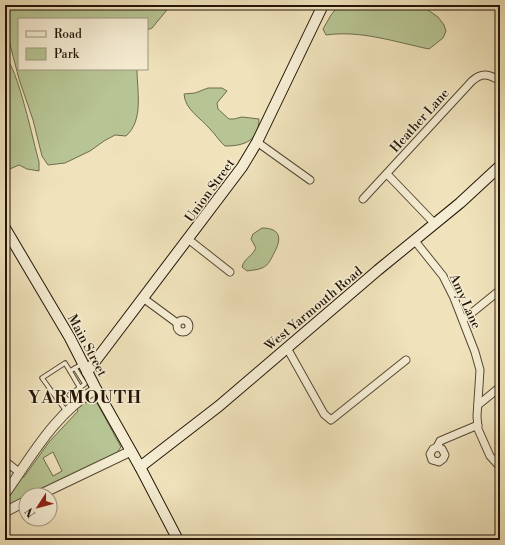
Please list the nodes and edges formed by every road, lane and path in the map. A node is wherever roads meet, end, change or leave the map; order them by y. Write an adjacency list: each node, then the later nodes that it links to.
1 (323, 5): 3 (main road, Union Street)
2 (500, 81): 5 (street, Heather Lane)
3 (257, 142): 6 (street); 10 (main road, Union Street)
4 (500, 166): 8 (main road, West Yarmouth Road)
5 (387, 174): 7 (street, Heather Lane); 8 (street)
6 (310, 180)
7 (363, 198)
8 (435, 224): 11 (main road, West Yarmouth Road)
9 (5, 228): 19 (main road, Main Street)
10 (188, 239): 12 (street); 14 (main road, Union Street)
11 (415, 241): 15 (street, Amy Lane); 17 (main road, West Yarmouth Road)
12 (230, 272)
13 (500, 290): 15 (street)
14 (143, 298): 16 (street); 21 (main road, Union Street)
15 (463, 320): 27 (street, Amy Lane)
16 (177, 323)
17 (287, 348): 18 (street); 33 (main road, West Yarmouth Road)
18 (406, 360)
19 (79, 365): 20 (lane); 21 (main road, Main Street); 22 (lane)
20 (70, 371): 22 (lane); 28 (lane)
21 (87, 372): 24 (main road, Main Street)
22 (80, 387): 25 (lane); 26 (lane)
23 (500, 387): 27 (street)
24 (96, 389): 26 (street); 31 (main road, Main Street)
25 (69, 395)
26 (85, 396): 28 (street)
27 (478, 405): 29 (street, Amy Lane)
28 (66, 412): 35 (street)
29 (478, 425): 30 (street); 34 (street, Amy Lane)
30 (437, 447)
31 (131, 451): 33 (main road, Main Street); 36 (street)
32 (5, 461): 35 (street)
33 (140, 467): 40 (main road, Main Street)
34 (500, 467)
35 (20, 473): 37 (street)
36 (56, 487)
37 (5, 494)
38 (18, 505): 39 (street)
39 (5, 512)
40 (178, 540)

